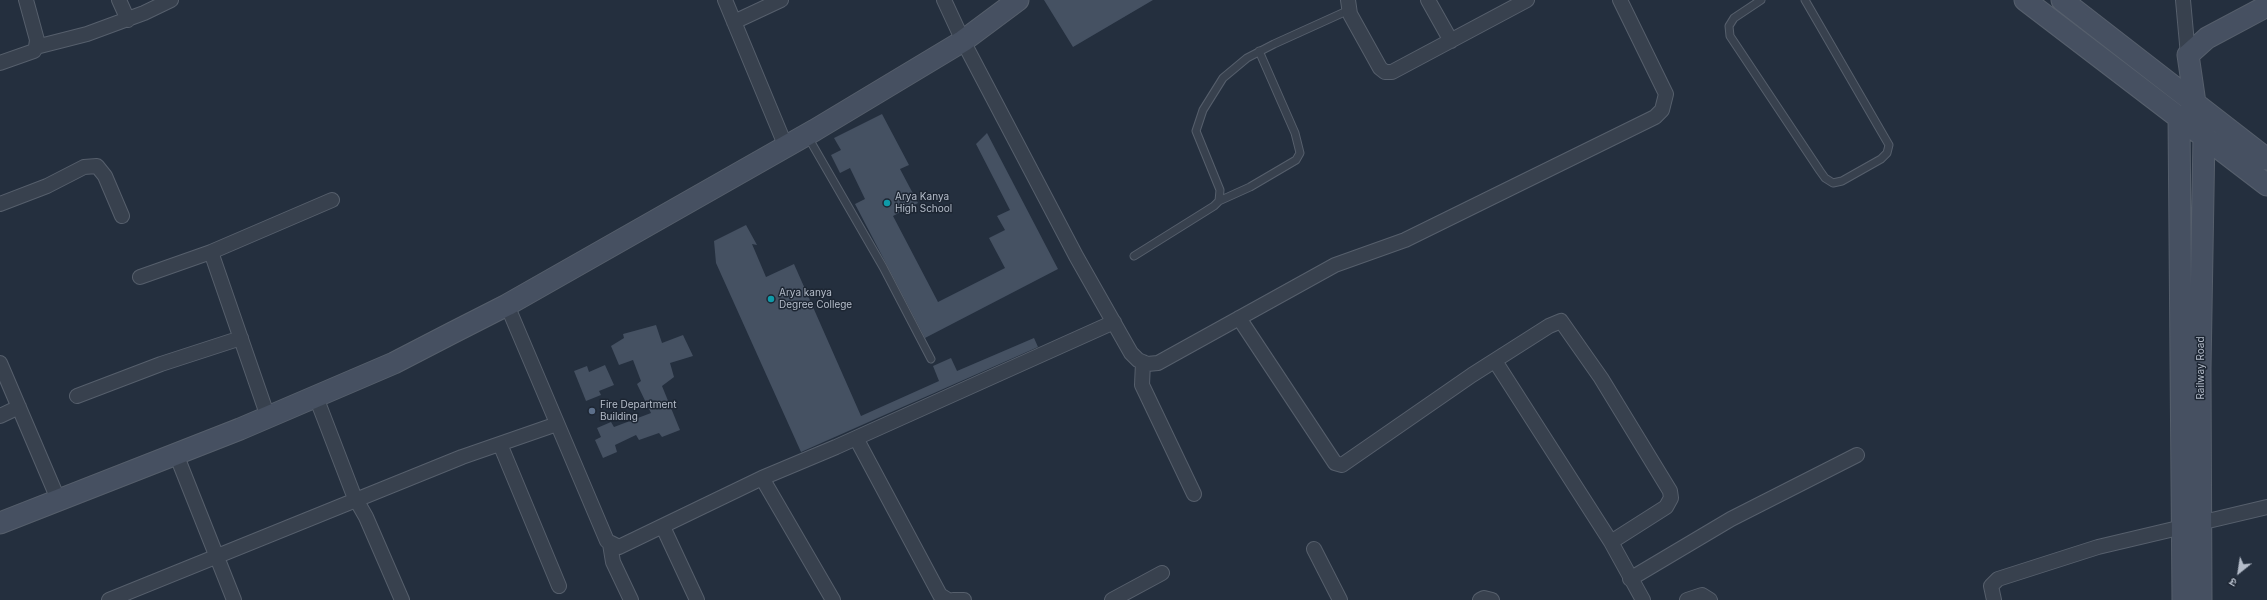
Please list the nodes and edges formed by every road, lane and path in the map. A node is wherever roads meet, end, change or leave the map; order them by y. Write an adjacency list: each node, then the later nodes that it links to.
1 (26, 0): 23 (street)
2 (119, 0): 19 (street)
3 (171, 0): 19 (street)
4 (725, 0): 20 (street)
5 (781, 0): 20 (street)
6 (944, 0): 21 (street)
7 (1018, 0): 21 (main road)
8 (1428, 0): 22 (street)
9 (1527, 0): 17 (street)
10 (1620, 0): 42 (street)
11 (1761, 0): 12 (lane)
12 (1805, 0)
13 (2025, 0): 28 (main road)
14 (2062, 0): 27 (main road)
15 (2183, 0): 25 (street)
16 (1349, 5): 22 (street); 24 (lane)
17 (1502, 6): 22 (street)
18 (2267, 6): 25 (main road)
19 (128, 20): 23 (street)
20 (734, 22): 31 (street)
21 (963, 41): 29 (main road); 43 (street)
22 (1450, 41)
23 (36, 47): 26 (street)
24 (1259, 52): 35 (lane); 35 (lane)
25 (2188, 55): 27 (main road, Railway Road)
26 (0, 63)
27 (2195, 103): 30 (main road, Railway Road); 32 (main road)
28 (2179, 116): 30 (main road); 49 (main road)
29 (807, 135): 31 (main road); 45 (lane)
30 (2204, 135): 33 (main road); 49 (main road, Railway Road)
31 (786, 147): 41 (main road)
32 (2264, 154)
33 (2267, 185)
34 (332, 200): 38 (street)
35 (1219, 201): 39 (lane)
36 (0, 204): 37 (street)
37 (122, 216)
38 (211, 252): 40 (street); 44 (street)
39 (1134, 256)
40 (140, 277)
41 (507, 305): 51 (main road); 55 (street)
42 (1239, 318): 46 (street); 47 (street)
43 (1114, 322): 47 (street); 56 (street)
44 (241, 338): 50 (street); 54 (street)
45 (931, 359)
46 (1495, 361): 68 (street); 68 (street)
47 (1143, 362): 61 (street)
48 (0, 363): 52 (street)
49 (2190, 363): 66 (main road, Railway Road)
50 (77, 396)
51 (316, 397): 54 (main road); 63 (street)
52 (19, 408): 53 (street); 62 (street)
53 (0, 416)
54 (268, 417): 58 (main road)
55 (557, 424): 57 (street); 69 (street)
56 (856, 438): 60 (street); 81 (street)
57 (500, 444): 63 (street); 74 (street)
58 (176, 454): 62 (main road); 71 (street)
59 (1857, 454): 73 (street)
60 (762, 478): 67 (street); 80 (street)
61 (1194, 494)
62 (58, 499): 65 (main road)
63 (356, 500): 71 (street); 77 (street)
64 (2267, 507): 66 (street)
65 (0, 523)
66 (2191, 526): 91 (street); 92 (main road); 93 (main road, Railway Road)
67 (663, 527): 69 (street); 79 (street)
68 (1611, 542): 73 (street)
69 (610, 544): 78 (street)
70 (1314, 550): 85 (street)
71 (217, 557): 75 (street); 76 (street)
72 (1162, 573): 84 (street)
73 (1630, 578): 88 (street)
74 (559, 586)
75 (109, 600)
76 (234, 600)
77 (402, 600)
78 (631, 600)
79 (697, 600)
80 (832, 600)
81 (948, 600)
82 (952, 600): 83 (street)
83 (964, 600)
84 (1112, 600)
85 (1340, 600)
86 (1480, 600): 87 (street)
87 (1492, 600)
88 (1643, 600)
89 (1687, 600): 90 (street)
90 (1710, 600)
91 (1994, 600)
92 (2183, 600)
93 (2201, 600)

